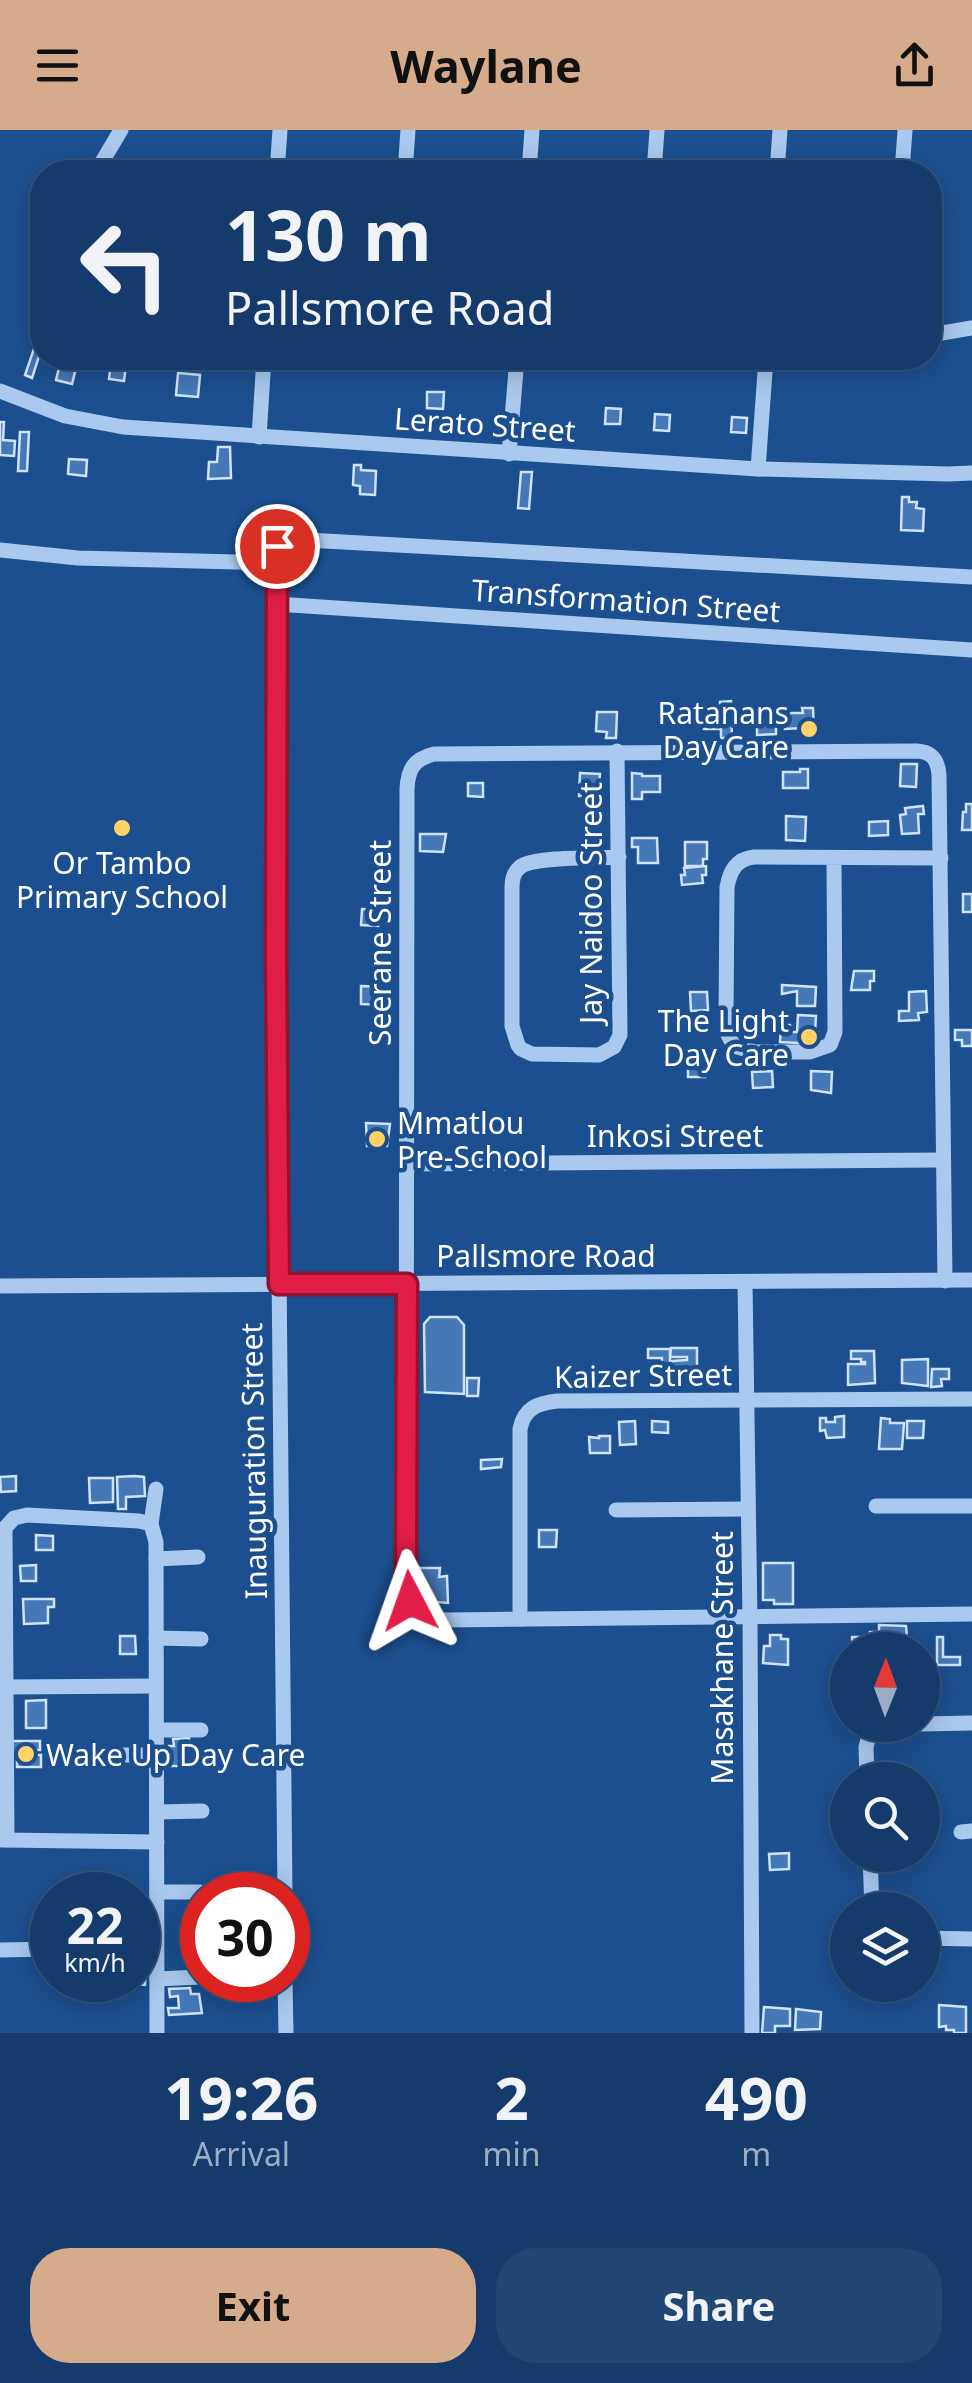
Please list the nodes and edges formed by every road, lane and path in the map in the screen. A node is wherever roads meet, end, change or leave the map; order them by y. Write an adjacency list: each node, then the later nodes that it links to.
1 (120, 130): 8 (street)
2 (280, 130): 9 (street)
3 (408, 130): 10 (street)
4 (532, 130): 11 (street)
5 (657, 130): 12 (street)
6 (780, 130): 13 (street)
7 (905, 130): 14 (street)
8 (103, 160)
9 (278, 160)
10 (406, 160)
11 (531, 160)
12 (655, 160)
13 (778, 160)
14 (903, 160)
15 (972, 328): 16 (street)
16 (942, 333)
17 (263, 370): 21 (street)
18 (516, 370): 22 (street)
19 (765, 370): 23 (street)
20 (0, 391): 21 (street, Lerato Street)
21 (259, 437): 22 (street, Lerato Street)
22 (508, 454): 23 (street, Lerato Street)
23 (758, 468): 24 (street, Lerato Street)
24 (972, 473)
25 (0, 550): 26 (street)
26 (277, 555): 27 (street); 28 (street, Inauguration Street)
27 (972, 578)
28 (276, 604): 29 (street, Transformation Street); 39 (street, Inauguration Street)
29 (972, 650)
30 (617, 752): 31 (street, Jay Naidoo Street); 32 (street, Seerane Street); 35 (street, Seerane Street)
31 (620, 857): 31 (street, Jay Naidoo Street)
32 (941, 858): 33 (street); 34 (street, Seerane Street)
33 (834, 859): 33 (street)
34 (944, 1160): 35 (street, Inkosi Street); 36 (street, Seerane Street)
35 (407, 1164): 40 (street, Seerane Street)
36 (945, 1280): 37 (street, Pallsmore Road); 38 (street, Pallsmore Road)
37 (972, 1280)
38 (745, 1282): 40 (street, Pallsmore Road); 43 (street, Masakhane Street)
39 (279, 1284): 40 (street, Pallsmore Road); 41 (street, Pallsmore Road); 72 (street, Inauguration Street)
40 (407, 1284): 56 (street, Seerane Street)
41 (0, 1286)
42 (972, 1399): 43 (street, Kaizer Street)
43 (745, 1401): 48 (street, Masakhane Street); 56 (street, Kaizer Street)
44 (156, 1489): 51 (street)
45 (1, 1506): 50 (street)
46 (876, 1506): 47 (street)
47 (972, 1506)
48 (748, 1509): 49 (street); 55 (street, Masakhane Street)
49 (616, 1510)
50 (14, 1518): 51 (street); 60 (street)
51 (151, 1524): 53 (street)
52 (198, 1558): 53 (street)
53 (156, 1559): 57 (street)
54 (972, 1614): 55 (street, Seerane Street)
55 (750, 1618): 56 (street, Seerane Street); 81 (street, Masakhane Street)
56 (520, 1619)
57 (156, 1638): 58 (street); 59 (street)
58 (201, 1639)
59 (156, 1686): 60 (street); 63 (street)
60 (6, 1687): 69 (street)
61 (972, 1723): 62 (street)
62 (940, 1724)
63 (156, 1730): 64 (street); 66 (street)
64 (201, 1730)
65 (107, 1755): 66 (street)
66 (156, 1755): 68 (street)
67 (202, 1811): 68 (street)
68 (157, 1812): 70 (street)
69 (3, 1840): 70 (street)
70 (157, 1842): 71 (street)
71 (156, 1872)
72 (285, 1872)
73 (940, 1938): 74 (street)
74 (972, 1939)
75 (30, 1949): 76 (street)
76 (0, 1950)
77 (156, 2002): 79 (street)
78 (285, 2002): 80 (street)
79 (157, 2033)
80 (286, 2033)
81 (752, 2033)

